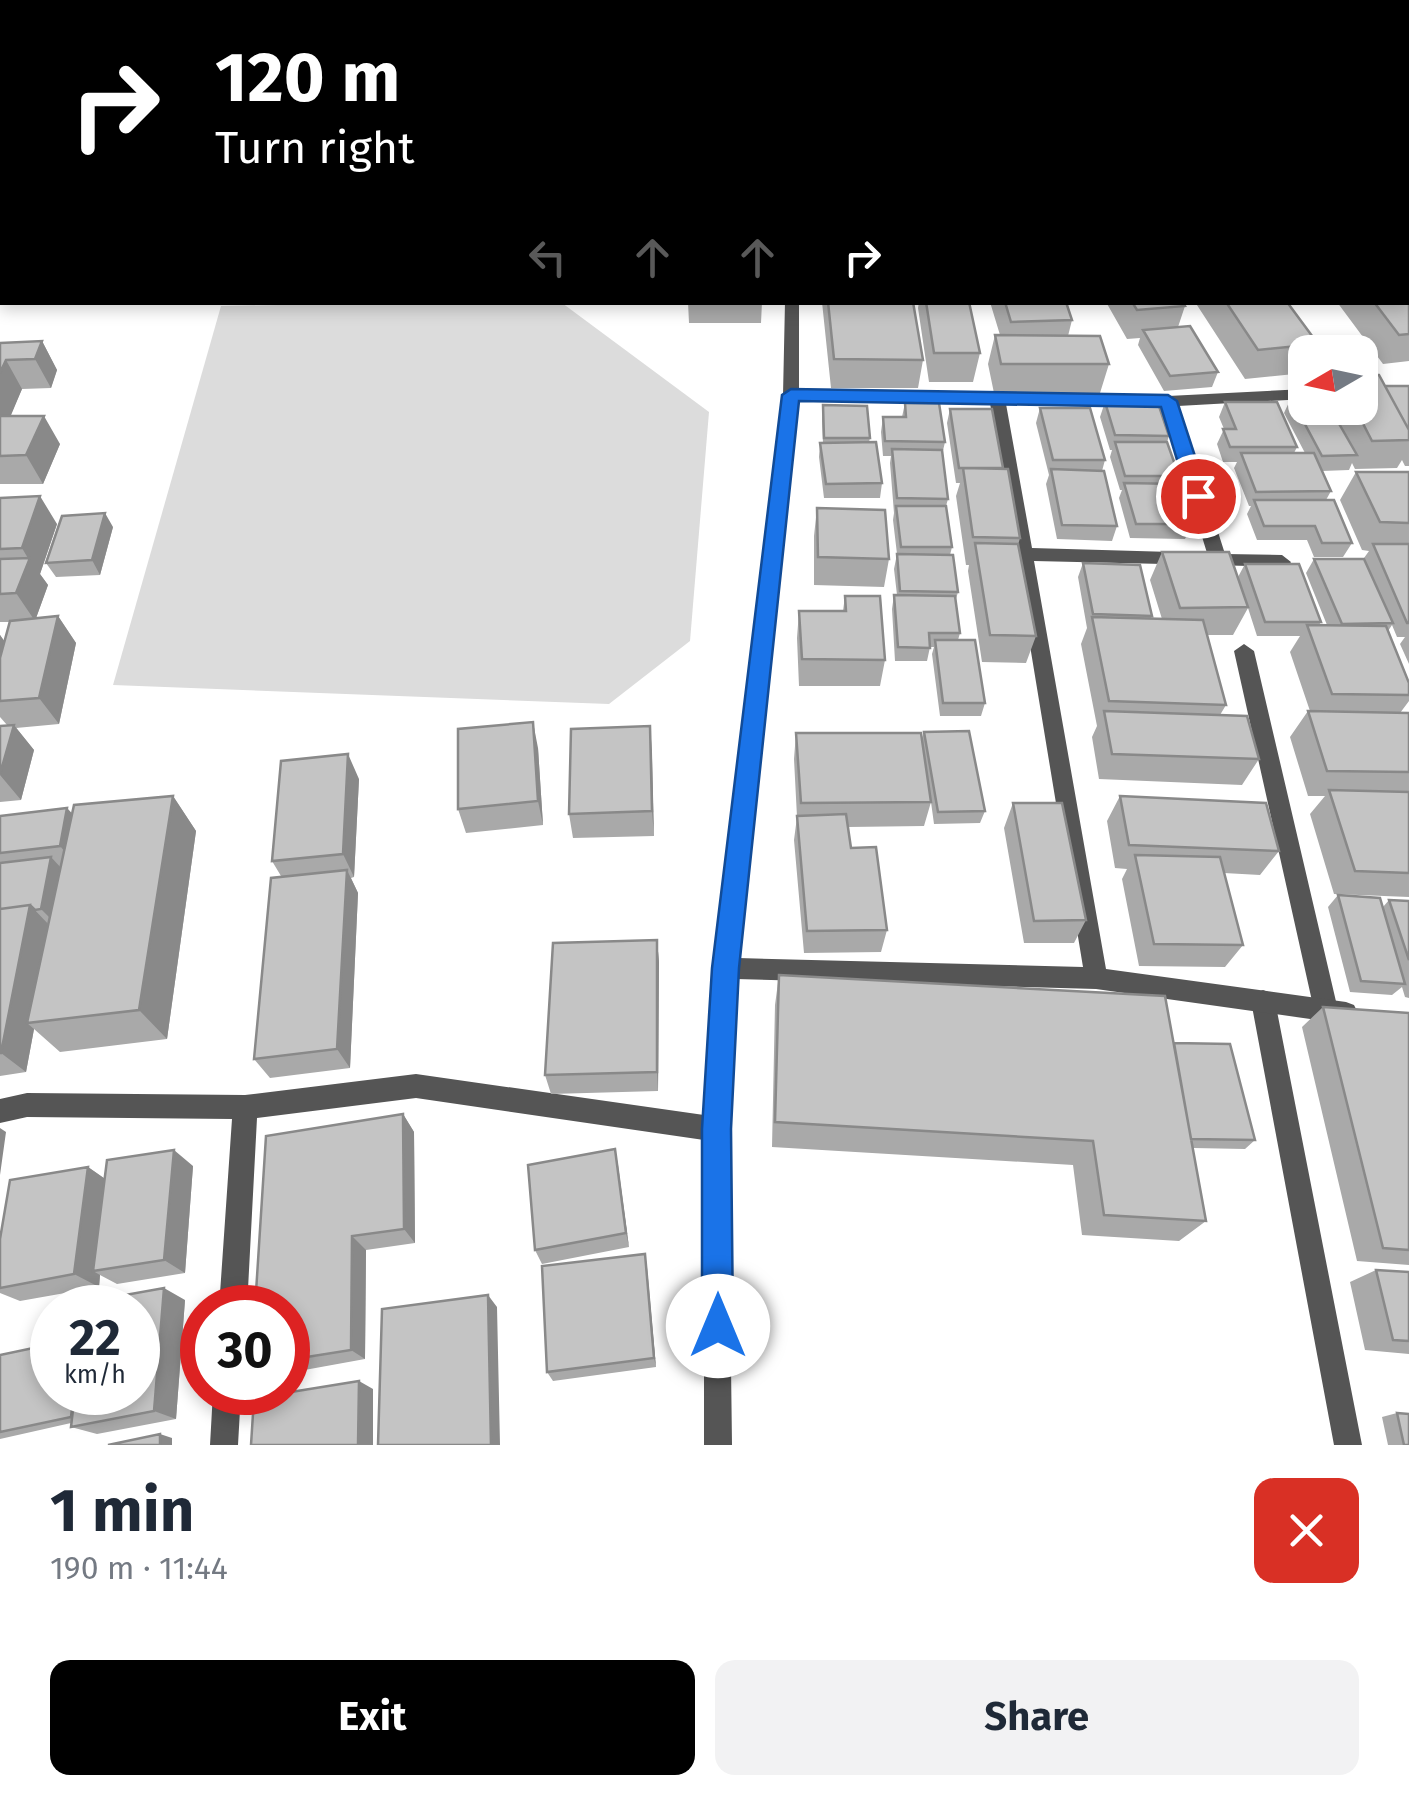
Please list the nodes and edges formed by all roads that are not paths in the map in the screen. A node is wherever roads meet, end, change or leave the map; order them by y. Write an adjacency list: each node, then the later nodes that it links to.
1 (792, 305): 2 (street)
2 (791, 395): 4 (street); 10 (street)
3 (1288, 395): 5 (street)
4 (997, 398): 5 (street); 6 (street)
5 (1168, 401): 7 (street)
6 (1024, 554): 7 (street); 11 (street)
7 (1218, 560): 8 (street)
8 (1282, 562)
9 (1244, 651): 13 (street)
10 (726, 968): 11 (street); 17 (street)
11 (1096, 978): 12 (street)
12 (1263, 1001): 13 (street); 22 (street)
13 (1326, 1010): 14 (street)
14 (1376, 1017)
15 (245, 1108): 16 (street); 17 (street); 18 (street)
16 (0, 1110)
17 (716, 1129): 21 (street)
18 (233, 1285)
19 (226, 1415): 20 (street)
20 (224, 1445)
21 (718, 1445)
22 (1348, 1445)

